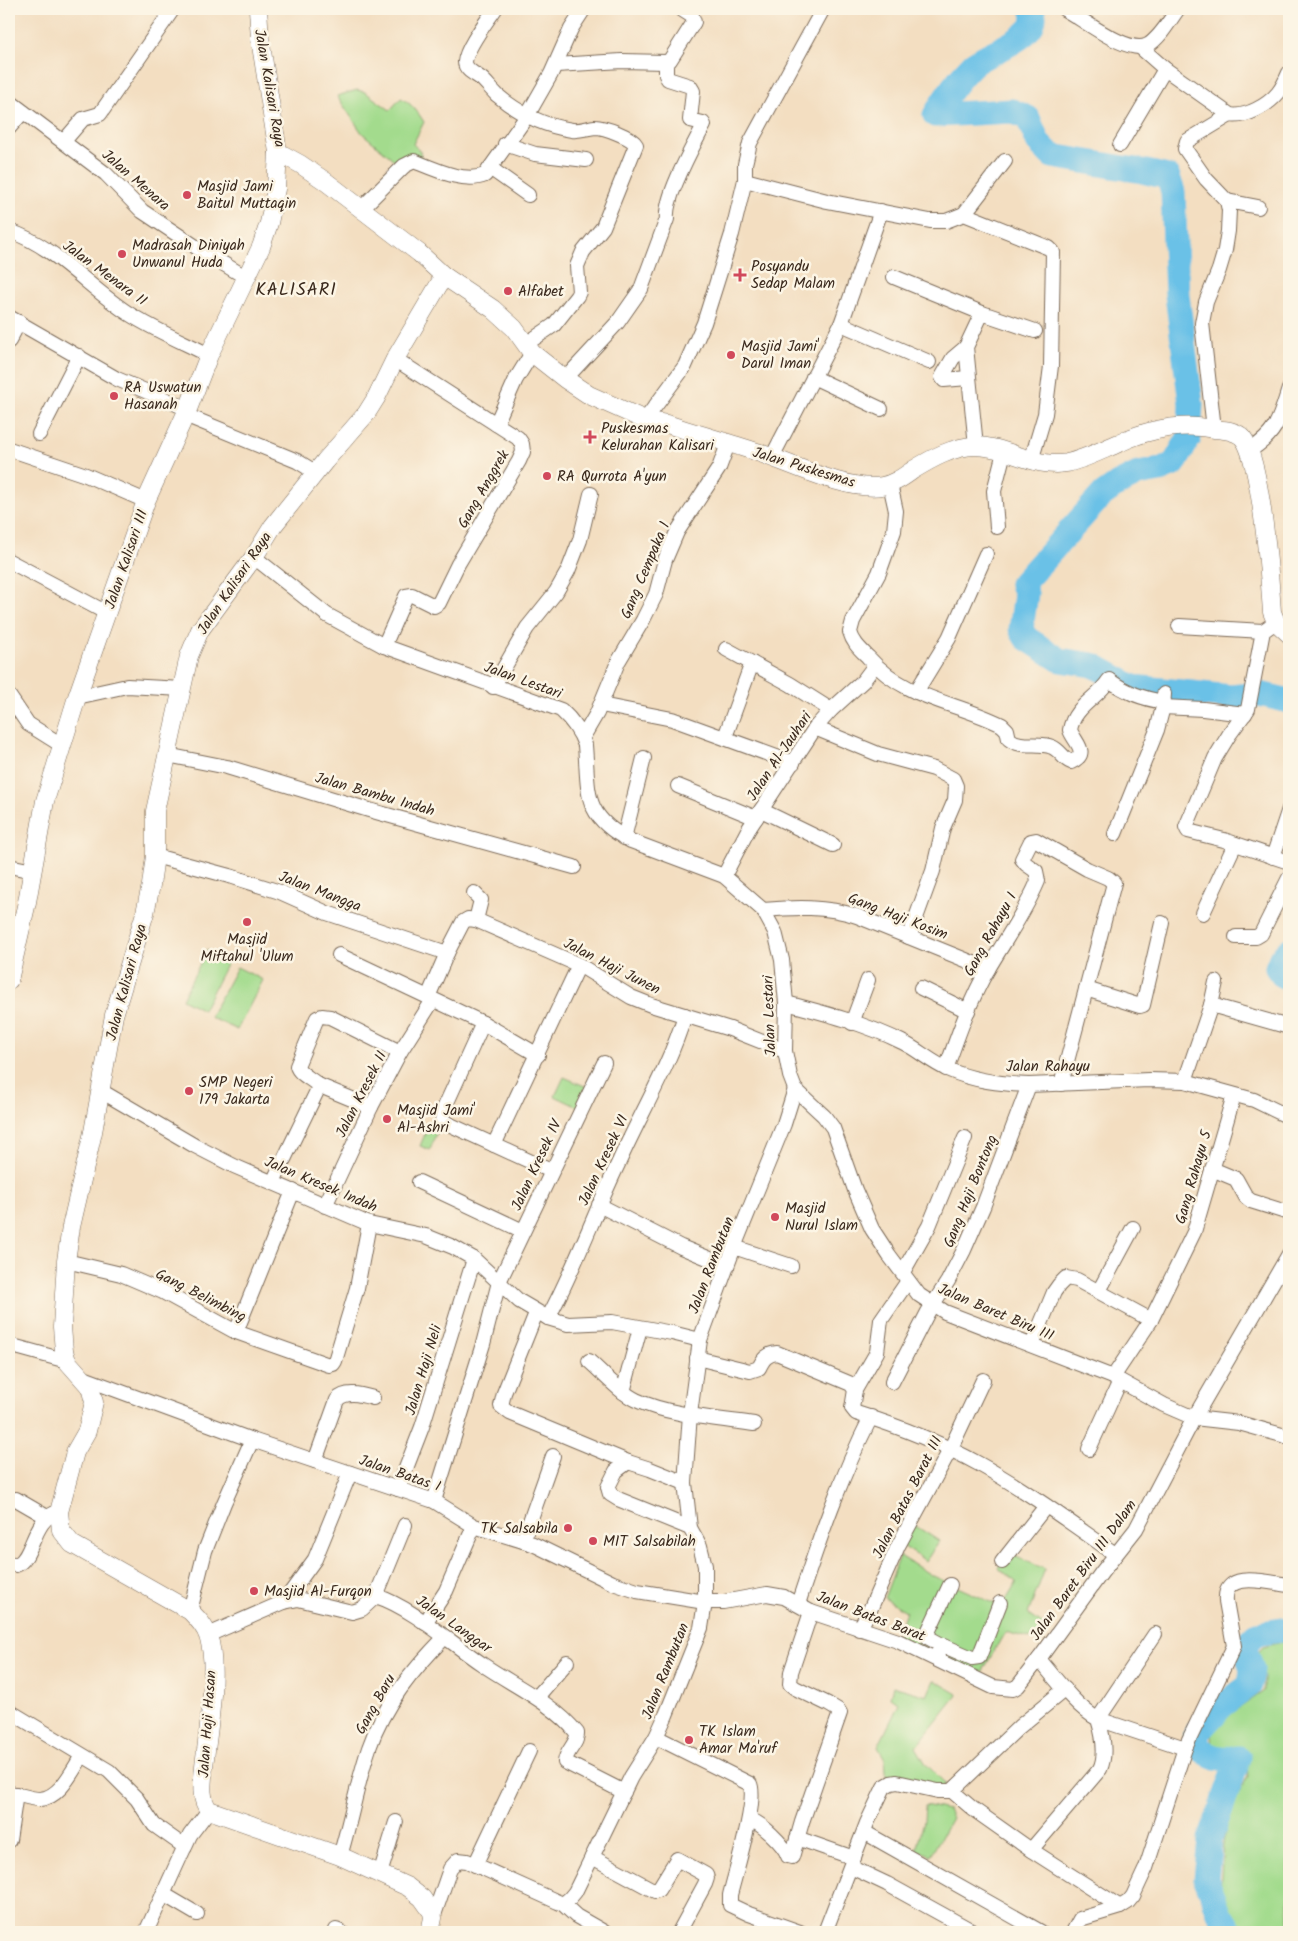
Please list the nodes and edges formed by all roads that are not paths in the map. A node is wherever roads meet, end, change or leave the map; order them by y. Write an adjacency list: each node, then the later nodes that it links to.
1 (173, 9): 19 (street)
2 (258, 9): 22 (street, Jalan Kalisari Raya)
3 (495, 9): 17 (street)
4 (584, 9): 11 (street)
5 (681, 9): 10 (street)
6 (822, 9): 26 (street)
7 (1064, 9): 9 (street)
8 (1178, 9): 9 (street)
9 (1140, 47): 12 (street)
10 (668, 61): 11 (street); 50 (street)
11 (556, 65): 17 (street)
12 (1164, 69): 16 (street); 21 (street)
13 (1289, 73): 16 (street)
14 (9, 100): 15 (street, Jalan Menara)
15 (23, 112): 18 (street); 19 (street, Jalan Menara)
16 (1230, 115): 28 (street)
17 (527, 116): 20 (street); 43 (street)
18 (9, 128)
19 (64, 141): 36 (street, Jalan Menara)
20 (505, 144): 23 (street); 25 (street)
21 (1120, 145)
22 (278, 152): 30 (street, Jalan Kalisari Raya); 36 (street, Jalan Kalisari III)
23 (586, 160)
24 (1005, 161): 32 (street)
25 (490, 168): 27 (street); 30 (street)
26 (745, 180): 31 (street); 54 (street)
27 (528, 195)
28 (1227, 202): 29 (street); 56 (street)
29 (1258, 207)
30 (361, 209): 34 (street, Jalan Kalisari Raya)
31 (881, 211): 32 (street); 39 (street)
32 (964, 214): 64 (street)
33 (9, 231): 44 (street, Jalan Menara II)
34 (444, 276): 43 (street, Jalan Puskesmas); 46 (street, Jalan Kalisari Raya)
35 (894, 277): 37 (street)
36 (247, 278): 44 (street, Jalan Kalisari III)
37 (982, 313): 40 (street); 42 (street)
38 (14, 319): 41 (street); 45 (street)
39 (841, 324): 47 (street); 48 (street)
40 (1035, 331)
41 (9, 341)
42 (966, 346): 49 (street); 49 (street)
43 (529, 349): 50 (street, Jalan Puskesmas); 55 (street)
44 (209, 355): 53 (street, Jalan Kalisari III)
45 (79, 356): 53 (street); 57 (street)
46 (394, 359): 55 (street, Gang Anggrek); 65 (street, Jalan Kalisari Raya)
47 (929, 362)
48 (813, 377): 52 (street); 63 (street)
49 (968, 378): 59 (street)
50 (565, 379): 54 (street, Jalan Puskesmas)
51 (1289, 389): 61 (street)
52 (881, 409)
53 (186, 412): 65 (street); 68 (street, Jalan Kalisari III)
54 (645, 420): 58 (street, Jalan Puskesmas)
55 (496, 424): 77 (street, Gang Anggrek)
56 (1209, 428): 61 (street, Jalan Puskesmas); 64 (street, Jalan Puskesmas)
57 (39, 434)
58 (728, 444): 63 (street, Jalan Puskesmas); 87 (street, Gang Cempaka 1)
59 (976, 446): 62 (street, Jalan Puskesmas); 66 (street, Jalan Puskesmas)
60 (9, 448): 68 (street)
61 (1250, 450): 75 (street)
62 (1004, 452): 64 (street, Jalan Puskesmas); 69 (street)
63 (772, 457): 66 (street, Jalan Puskesmas)
64 (1031, 461)
65 (315, 472): 71 (street, Jalan Kalisari Raya)
66 (890, 484): 80 (street)
67 (591, 494): 81 (street)
68 (146, 502): 73 (street, Jalan Kalisari III)
69 (996, 527)
70 (986, 554): 83 (street)
71 (254, 557): 77 (street, Jalan Lestari); 82 (street, Jalan Kalisari Raya)
72 (9, 560): 73 (street)
73 (107, 613): 85 (street, Jalan Kalisari III)
74 (1179, 626): 75 (street)
75 (1269, 626): 76 (street); 89 (street)
76 (1289, 634)
77 (384, 646): 81 (street, Jalan Lestari)
78 (726, 649): 79 (street)
79 (752, 663): 88 (street); 91 (street)
80 (875, 665): 83 (street); 88 (street, Jalan Al-Jauhari)
81 (493, 687): 92 (street, Jalan Lestari)
82 (182, 689): 85 (street); 94 (street, Jalan Kalisari Raya)
83 (916, 692): 86 (street)
84 (9, 696): 93 (street)
85 (77, 697): 93 (street, Jalan Kalisari III)
86 (1164, 701): 89 (street); 100 (street)
87 (600, 705): 91 (street); 92 (street, Gang Cempaka 1)
88 (831, 710): 90 (street, Jalan Al-Jauhari)
89 (1247, 712): 102 (street)
90 (815, 728): 96 (street, Jalan Al-Jauhari); 117 (street)
91 (725, 737): 96 (street)
92 (582, 738): 101 (street, Jalan Lestari)
93 (63, 746): 109 (street, Jalan Kalisari III)
94 (167, 755): 104 (street, Jalan Kalisari Raya); 108 (street, Jalan Bambu Indah)
95 (644, 758): 101 (street)
96 (793, 763): 99 (street, Jalan Al-Jauhari)
97 (678, 786): 99 (street)
98 (1289, 809): 105 (street)
99 (758, 814): 103 (street); 110 (street, Jalan Al-Jauhari)
100 (1115, 834)
101 (624, 838): 110 (street, Jalan Lestari)
102 (1235, 844): 105 (street); 114 (street)
103 (833, 845)
104 (154, 856): 119 (street, Jalan Mangga); 146 (street, Jalan Kalisari Raya)
105 (1273, 858): 106 (street)
106 (1289, 862)
107 (9, 866): 109 (street)
108 (574, 867)
109 (33, 871): 123 (street, Jalan Kalisari III)
110 (724, 876): 113 (street, Jalan Lestari)
111 (1289, 878): 118 (street)
112 (474, 893): 115 (street)
113 (763, 910): 117 (street, Gang Haji Kosim); 129 (street, Jalan Lestari)
114 (1203, 913)
115 (476, 920): 119 (street); 121 (street, Jalan Haji Junen)
116 (1162, 923): 127 (street)
117 (909, 937): 122 (street, Gang Haji Kosim)
118 (1236, 938)
119 (447, 954): 128 (street, Jalan Kresek II)
120 (339, 955): 128 (street)
121 (579, 965): 132 (street, Jalan Haji Junen); 138 (street)
122 (988, 969): 127 (street, Gang Rahayu I); 131 (street, Gang Rahayu I)
123 (9, 978)
124 (868, 980): 134 (street)
125 (1216, 982): 130 (street)
126 (922, 988): 131 (street)
127 (1086, 989): 142 (street)
128 (431, 998): 133 (street); 137 (street, Jalan Kresek II)
129 (786, 1003): 134 (street, Jalan Rahayu); 136 (street, Jalan Lestari)
130 (1211, 1005): 135 (street); 141 (street)
131 (968, 1011): 140 (street, Gang Rahayu I)
132 (684, 1015): 136 (street, Jalan Haji Junen); 157 (street, Jalan Kresek VI)
133 (483, 1023): 138 (street); 151 (street)
134 (852, 1023): 140 (street, Jalan Rahayu)
135 (1289, 1027)
136 (785, 1051): 145 (street, Jalan Lestari)
137 (400, 1052): 143 (street); 148 (street, Jalan Kresek II)
138 (538, 1055): 151 (street)
139 (604, 1063): 153 (street, Jalan Kresek IV)
140 (946, 1069): 144 (street, Jalan Rahayu)
141 (1185, 1081): 142 (street, Jalan Rahayu); 147 (street, Jalan Rahayu)
142 (1061, 1084): 144 (street, Jalan Rahayu)
143 (318, 1085): 148 (street); 154 (street)
144 (1029, 1085): 172 (street, Gang Haji Bontong)
145 (795, 1089): 163 (street, Jalan Rambutan); 169 (street, Jalan Baret Biru III)
146 (101, 1091): 154 (street, Jalan Kresek Indah); 166 (street, Jalan Kalisari Raya)
147 (1234, 1095): 149 (street, Jalan Rahayu); 152 (street, Gang Rahayu 5)
148 (372, 1107): 158 (street, Jalan Kresek II)
149 (1288, 1115)
150 (965, 1138): 169 (street)
151 (494, 1145): 153 (street)
152 (1212, 1169): 159 (street); 174 (street, Gang Rahayu 5)
153 (550, 1171): 162 (street, Jalan Kresek IV)
154 (273, 1182): 156 (street, Jalan Kresek Indah)
155 (419, 1182): 162 (street)
156 (293, 1191): 158 (street, Jalan Kresek Indah); 176 (street)
157 (598, 1205): 167 (street); 173 (street, Jalan Kresek VI)
158 (325, 1206): 160 (street, Jalan Kresek Indah)
159 (1289, 1213)
160 (369, 1224): 164 (street, Jalan Kresek Indah); 176 (street, Gang Belimbing)
161 (1133, 1228): 171 (street)
162 (523, 1231): 170 (street, Jalan Kresek IV)
163 (734, 1247): 167 (street, Jalan Rambutan); 168 (street)
164 (474, 1259): 170 (street, Jalan Kresek Indah); 202 (street, Jalan Haji Neli)
165 (1288, 1259): 191 (street, Jalan Baret Biru III Dalam)
166 (66, 1261): 176 (street, Gang Belimbing); 182 (street, Jalan Kalisari Raya)
167 (727, 1266): 177 (street, Jalan Rambutan)
168 (791, 1266)
169 (906, 1276): 172 (street, Jalan Baret Biru III); 186 (street)
170 (499, 1282): 173 (street, Jalan Kresek Indah); 204 (street, Jalan Kresek IV)
171 (1099, 1292): 174 (street); 179 (street)
172 (932, 1304): 179 (street, Jalan Baret Biru III); 185 (street, Gang Haji Bontong)
173 (542, 1316): 175 (street, Jalan Kresek Indah); 199 (street, Jalan Kresek VI)
174 (1151, 1320): 183 (street, Gang Rahayu 5)
175 (640, 1328): 177 (street, Jalan Kresek Indah); 187 (street)
176 (236, 1332)
177 (700, 1340): 180 (street, Jalan Rambutan)
178 (9, 1345): 182 (street, Jalan Batas I)
179 (1032, 1345): 183 (street, Jalan Baret Biru III)
180 (697, 1358): 186 (street); 189 (street, Jalan Rambutan)
181 (589, 1361): 187 (street)
182 (74, 1369): 194 (street, Jalan Batas I); 206 (street)
183 (1116, 1379): 191 (street, Jalan Baret Biru III); 195 (street, Gang Rahayu 5)
184 (983, 1380): 196 (street, Jalan Batas Barat III)
185 (892, 1382)
186 (855, 1390): 190 (street)
187 (623, 1392): 189 (street)
188 (373, 1398): 198 (street)
189 (690, 1414): 192 (street); 201 (street, Jalan Rambutan)
190 (871, 1418): 196 (street); 220 (street)
191 (1194, 1418): 193 (street, Jalan Baret Biru III); 211 (street, Jalan Baret Biru III Dalam)
192 (754, 1424)
193 (1289, 1437)
194 (252, 1440): 198 (street, Jalan Batas I); 221 (street)
195 (1089, 1449)
196 (950, 1450): 205 (street); 224 (street, Jalan Batas Barat III)
197 (553, 1456): 210 (street)
198 (315, 1461): 200 (street, Jalan Batas I)
199 (628, 1462): 201 (street); 209 (street)
200 (350, 1473): 202 (street, Jalan Batas I); 217 (street)
201 (685, 1483): 209 (street, Jalan Rambutan)
202 (398, 1489): 204 (street, Jalan Batas I)
203 (16, 1499): 206 (street)
204 (434, 1501): 208 (street, Jalan Batas I)
205 (1046, 1506): 211 (street); 212 (street)
206 (53, 1514): 213 (street); 221 (street)
207 (405, 1525): 216 (street)
208 (474, 1526): 210 (street, Jalan Batas I); 223 (street)
209 (690, 1528): 218 (street, Jalan Rambutan)
210 (523, 1541): 218 (street, Jalan Batas I)
211 (1115, 1554): 230 (street, Jalan Baret Biru III Dalam)
212 (1002, 1562)
213 (9, 1563)
214 (950, 1585): 228 (street)
215 (1289, 1585): 237 (street)
216 (376, 1596): 217 (street); 223 (street, Jalan Langgar)
217 (284, 1602): 226 (street)
218 (704, 1602): 220 (street, Jalan Batas Barat); 236 (street, Jalan Rambutan)
219 (1000, 1603): 228 (street)
220 (798, 1604): 222 (street, Jalan Batas Barat)
221 (190, 1611): 226 (street)
222 (811, 1612): 224 (street, Jalan Batas Barat); 247 (street)
223 (425, 1623): 227 (street, Jalan Langgar)
224 (858, 1628): 229 (street, Jalan Batas Barat)
225 (1155, 1634): 235 (street)
226 (208, 1635): 243 (street, Jalan Haji Hasan)
227 (444, 1638): 233 (street, Jalan Langgar); 251 (street, Gang Baru)
228 (942, 1645): 229 (street)
229 (936, 1658): 230 (street, Jalan Batas Barat)
230 (1039, 1659): 232 (street)
231 (567, 1662): 233 (street)
232 (1065, 1689): 235 (street); 240 (street)
233 (536, 1697): 241 (street, Jalan Langgar)
234 (9, 1711): 239 (street)
235 (1098, 1719): 237 (street); 250 (street)
236 (656, 1737): 241 (street, Jalan Rambutan); 244 (street)
237 (1185, 1748): 258 (street)
238 (529, 1751): 254 (street)
239 (82, 1756): 242 (street); 249 (street)
240 (952, 1791): 246 (street); 250 (street)
241 (624, 1792): 252 (street, Jalan Rambutan)
242 (12, 1794): 248 (street)
243 (209, 1810): 249 (street); 251 (street)
244 (749, 1819): 247 (street); 264 (street)
245 (396, 1822): 255 (street)
246 (864, 1832): 253 (street); 267 (street)
247 (797, 1838): 253 (street)
248 (9, 1840)
249 (185, 1847): 256 (street)
250 (1030, 1850): 258 (street)
251 (340, 1856): 255 (street)
252 (592, 1857): 257 (street, Jalan Rambutan); 263 (street)
253 (853, 1862): 265 (street); 266 (street)
254 (474, 1864): 257 (street); 260 (street)
255 (380, 1874): 260 (street)
256 (163, 1894): 259 (street); 261 (street)
257 (563, 1904): 262 (street)
258 (1120, 1907): 268 (street)
259 (197, 1914)
260 (432, 1925)
261 (146, 1932)
262 (604, 1932)
263 (679, 1932)
264 (800, 1932)
265 (825, 1932)
266 (974, 1932)
267 (1041, 1932)
268 (1073, 1932)

